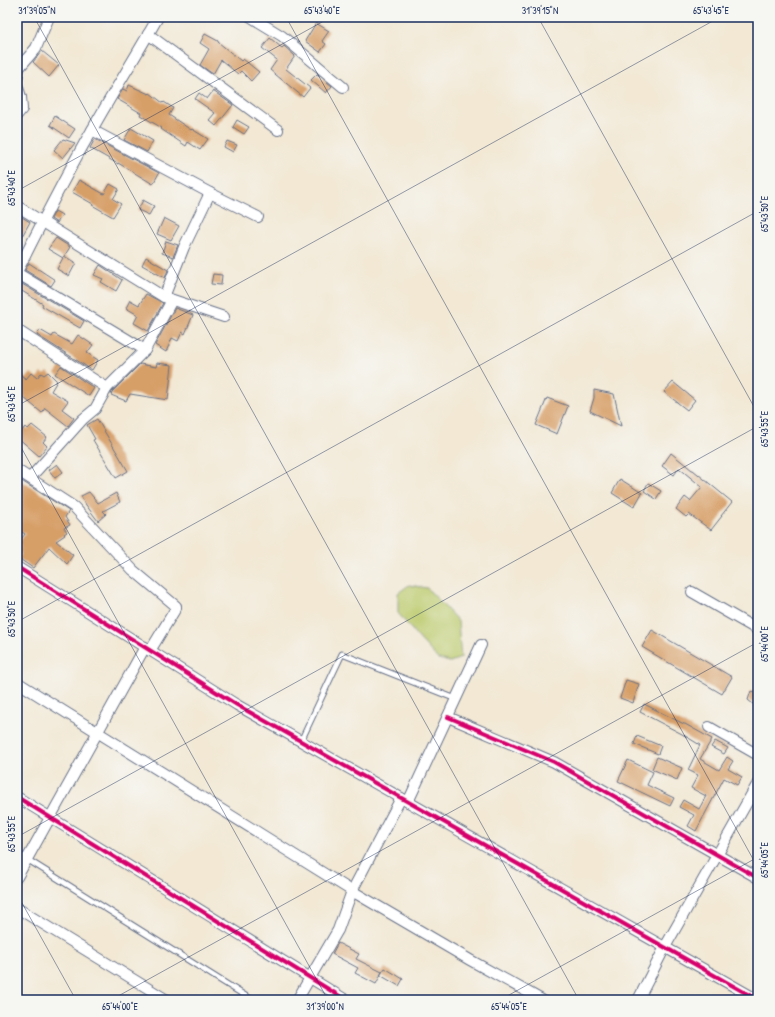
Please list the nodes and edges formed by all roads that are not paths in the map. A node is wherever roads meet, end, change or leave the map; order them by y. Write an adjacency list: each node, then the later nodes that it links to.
1 (49, 17): 5 (street)
2 (158, 17): 4 (street)
3 (251, 17): 7 (street)
4 (148, 34): 9 (street); 10 (street)
5 (17, 79)
6 (17, 85): 8 (street)
7 (343, 88)
8 (17, 115)
9 (92, 130): 11 (street); 14 (street)
10 (278, 130)
11 (210, 193): 13 (street); 16 (street)
12 (17, 206): 14 (street)
13 (258, 217)
14 (42, 222): 15 (street); 16 (street)
15 (17, 272): 19 (street)
16 (168, 299): 17 (street); 19 (street)
17 (224, 317)
18 (17, 330): 20 (street)
19 (145, 350): 20 (street)
20 (107, 388): 22 (street)
21 (17, 470): 22 (street)
22 (30, 478): 27 (street)
23 (17, 567): 27 (street)
24 (692, 592): 25 (street)
25 (758, 630)
26 (481, 645): 29 (street)
27 (148, 649): 32 (street); 33 (street)
28 (17, 682): 32 (street)
29 (456, 699): 30 (street); 33 (lane)
30 (448, 717): 37 (street); 40 (street)
31 (709, 727): 34 (street)
32 (98, 732): 38 (street); 44 (street)
33 (301, 741): 37 (street)
34 (758, 755)
35 (758, 782): 40 (street)
36 (17, 797): 38 (street)
37 (405, 800): 44 (street); 46 (street)
38 (50, 818): 41 (street); 47 (street)
39 (17, 853): 41 (lane)
40 (717, 855): 43 (street); 46 (street)
41 (27, 859): 42 (street); 49 (lane)
42 (17, 877)
43 (758, 878)
44 (352, 891): 47 (street); 52 (street)
45 (17, 908): 48 (street)
46 (665, 947): 53 (street); 54 (street)
47 (310, 978): 50 (street); 51 (street)
48 (167, 1000)
49 (252, 1000)
50 (297, 1000)
51 (346, 1000)
52 (542, 1000)
53 (638, 1000)
54 (758, 1000)

